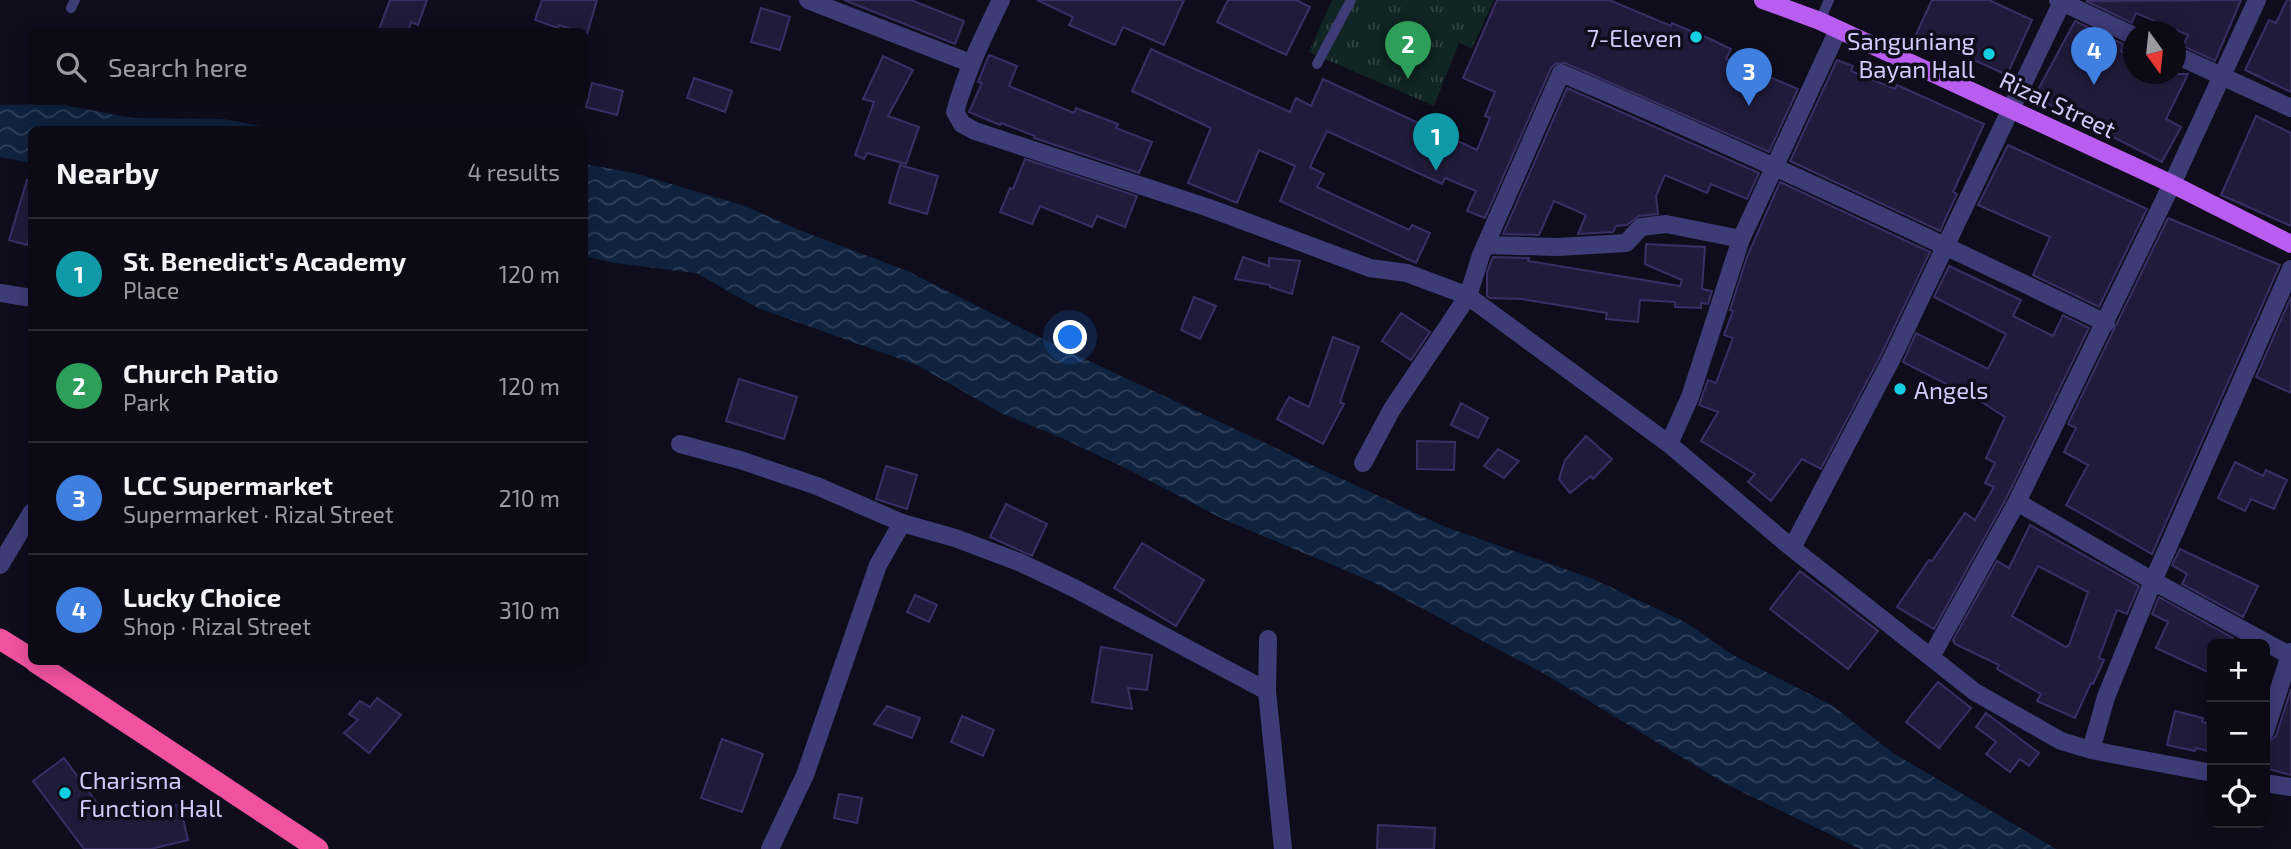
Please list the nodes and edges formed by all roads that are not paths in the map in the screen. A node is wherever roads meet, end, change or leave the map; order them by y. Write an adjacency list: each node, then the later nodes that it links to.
1 (808, 0): 12 (street)
2 (1002, 0): 12 (street)
3 (1763, 0): 8 (main road, Rizal Street)
4 (1829, 0): 8 (lane)
5 (2257, 0): 14 (street)
6 (1347, 1): 13 (lane)
7 (2061, 1): 10 (street); 16 (street)
8 (1821, 21): 9 (main road, Rizal Street)
9 (1838, 30): 16 (main road, Rizal Street); 17 (street)
10 (2123, 31)
11 (2186, 60): 14 (street)
12 (970, 63): 25 (street)
13 (1317, 64)
14 (2222, 77): 15 (street); 18 (street)
15 (2291, 108)
16 (2010, 109): 18 (main road, Rizal Street); 22 (street)
17 (1774, 167): 19 (street); 21 (street); 22 (street)
18 (2172, 184): 20 (main road, Rizal Street); 27 (street)
19 (1741, 239): 21 (street); 29 (street)
20 (2291, 244)
21 (1486, 245): 25 (street)
22 (1946, 246): 27 (street); 34 (street)
23 (2291, 269): 36 (street)
24 (0, 293): 26 (street)
25 (1468, 296): 29 (street); 30 (street)
26 (28, 297)
27 (2106, 323): 31 (street)
28 (680, 444): 33 (street)
29 (1670, 444): 34 (street)
30 (1363, 463)
31 (2017, 502): 36 (street); 41 (street)
32 (28, 519): 35 (street)
33 (902, 523): 43 (street); 50 (street)
34 (1792, 548): 41 (street)
35 (0, 565)
36 (2152, 581): 39 (street); 45 (street)
37 (0, 639): 40 (highway)
38 (1268, 639): 43 (street)
39 (2290, 654): 44 (street)
40 (28, 657)
41 (1931, 657): 45 (street)
42 (41, 665): 49 (highway)
43 (1267, 691): 51 (street)
44 (2270, 716)
45 (2091, 750): 46 (street)
46 (2207, 772)
47 (2270, 784): 48 (street)
48 (2291, 787)
49 (317, 849)
50 (770, 849)
51 (1283, 849)

